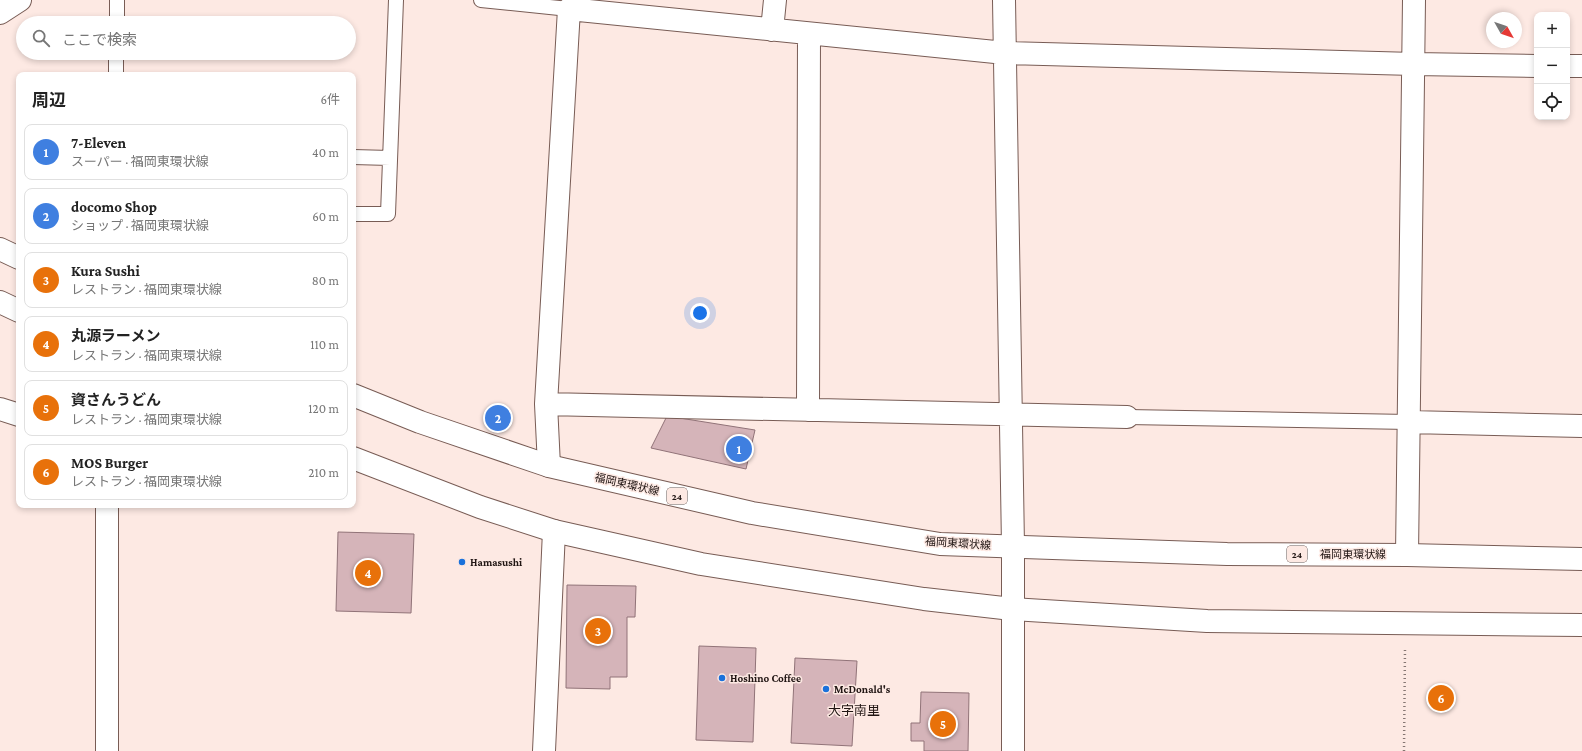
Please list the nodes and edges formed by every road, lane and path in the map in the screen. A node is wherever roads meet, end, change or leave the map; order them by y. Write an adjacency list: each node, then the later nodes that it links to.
1 (20, 0): 9 (street)
2 (117, 0): 10 (lane)
3 (396, 0): 21 (lane)
4 (481, 0): 8 (lane)
5 (775, 0): 11 (street)
6 (1004, 0): 13 (street)
7 (1414, 0): 15 (street)
8 (569, 9): 11 (street); 28 (street)
9 (0, 13)
10 (117, 16)
11 (772, 30): 12 (street)
12 (809, 34): 13 (street); 30 (street)
13 (1005, 53): 15 (street); 32 (street)
14 (116, 60): 19 (lane)
15 (1414, 64): 16 (street); 34 (street)
16 (1534, 66)
17 (1570, 66): 18 (street)
18 (1582, 66)
19 (116, 72)
20 (356, 157): 21 (lane)
21 (390, 158): 22 (lane)
22 (356, 214)
23 (0, 250): 24 (street)
24 (16, 257)
25 (0, 302): 26 (street)
26 (16, 310)
27 (356, 396): 37 (street, 福岡東環状線 / 24)
28 (546, 404): 30 (street); 37 (street)
29 (0, 409): 31 (street)
30 (808, 410): 32 (street)
31 (16, 414)
32 (1011, 415): 33 (street); 40 (street)
33 (1127, 417): 34 (lane)
34 (1409, 422): 35 (street); 41 (street)
35 (1582, 426)
36 (356, 459): 39 (street)
37 (549, 466): 40 (street, 福岡東環状線 / 24)
38 (107, 508): 46 (street)
39 (554, 531): 43 (street); 47 (street)
40 (1013, 546): 41 (street, 福岡東環状線 / 24); 43 (street)
41 (1407, 555): 42 (street, 福岡東環状線 / 24)
42 (1582, 559)
43 (1012, 609): 44 (street); 48 (street)
44 (1405, 623): 45 (street); 49 (path)
45 (1582, 625)
46 (107, 751)
47 (544, 751)
48 (1012, 751)
49 (1404, 751)

